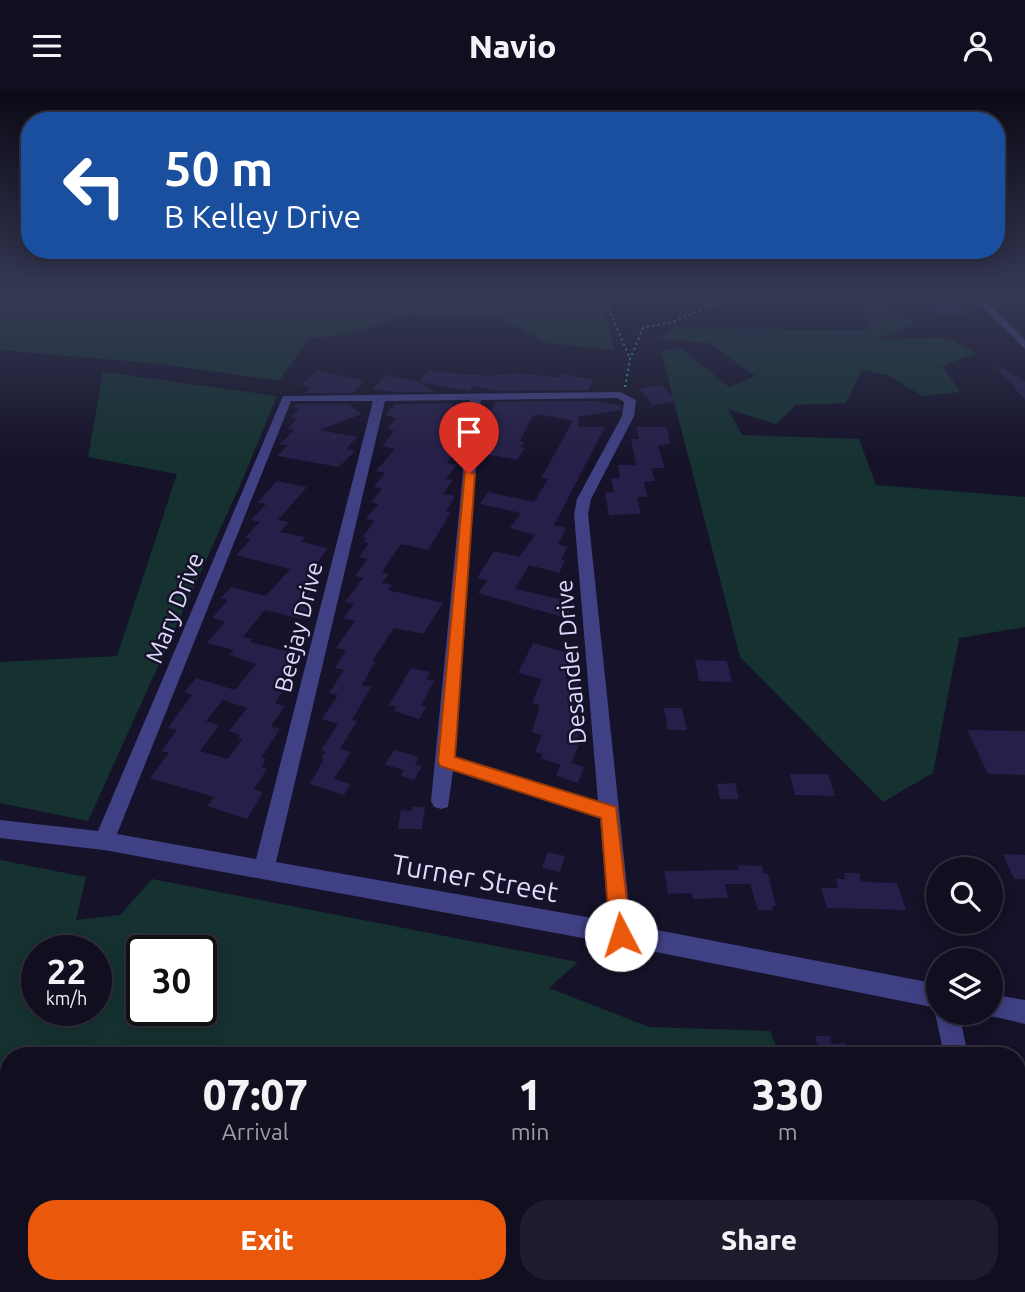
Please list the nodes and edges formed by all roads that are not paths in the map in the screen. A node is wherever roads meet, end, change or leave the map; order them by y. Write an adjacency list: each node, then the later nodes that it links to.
1 (476, 395): 2 (street); 3 (street); 5 (street, Desander Drive)
2 (380, 396): 7 (street, Mary Drive); 8 (street, Beejay Drive)
3 (446, 761): 4 (street); 5 (street)
4 (441, 801)
5 (610, 813): 9 (street, Desander Drive)
6 (0, 829): 7 (street, Turner Street)
7 (104, 841): 8 (street, Turner Street)
8 (264, 870): 9 (street, Turner Street)
9 (621, 935): 10 (street, Turner Street)
10 (926, 994)
11 (1003, 1008): 12 (street)
12 (1025, 1012)
13 (950, 1025): 14 (street)
14 (954, 1047)

